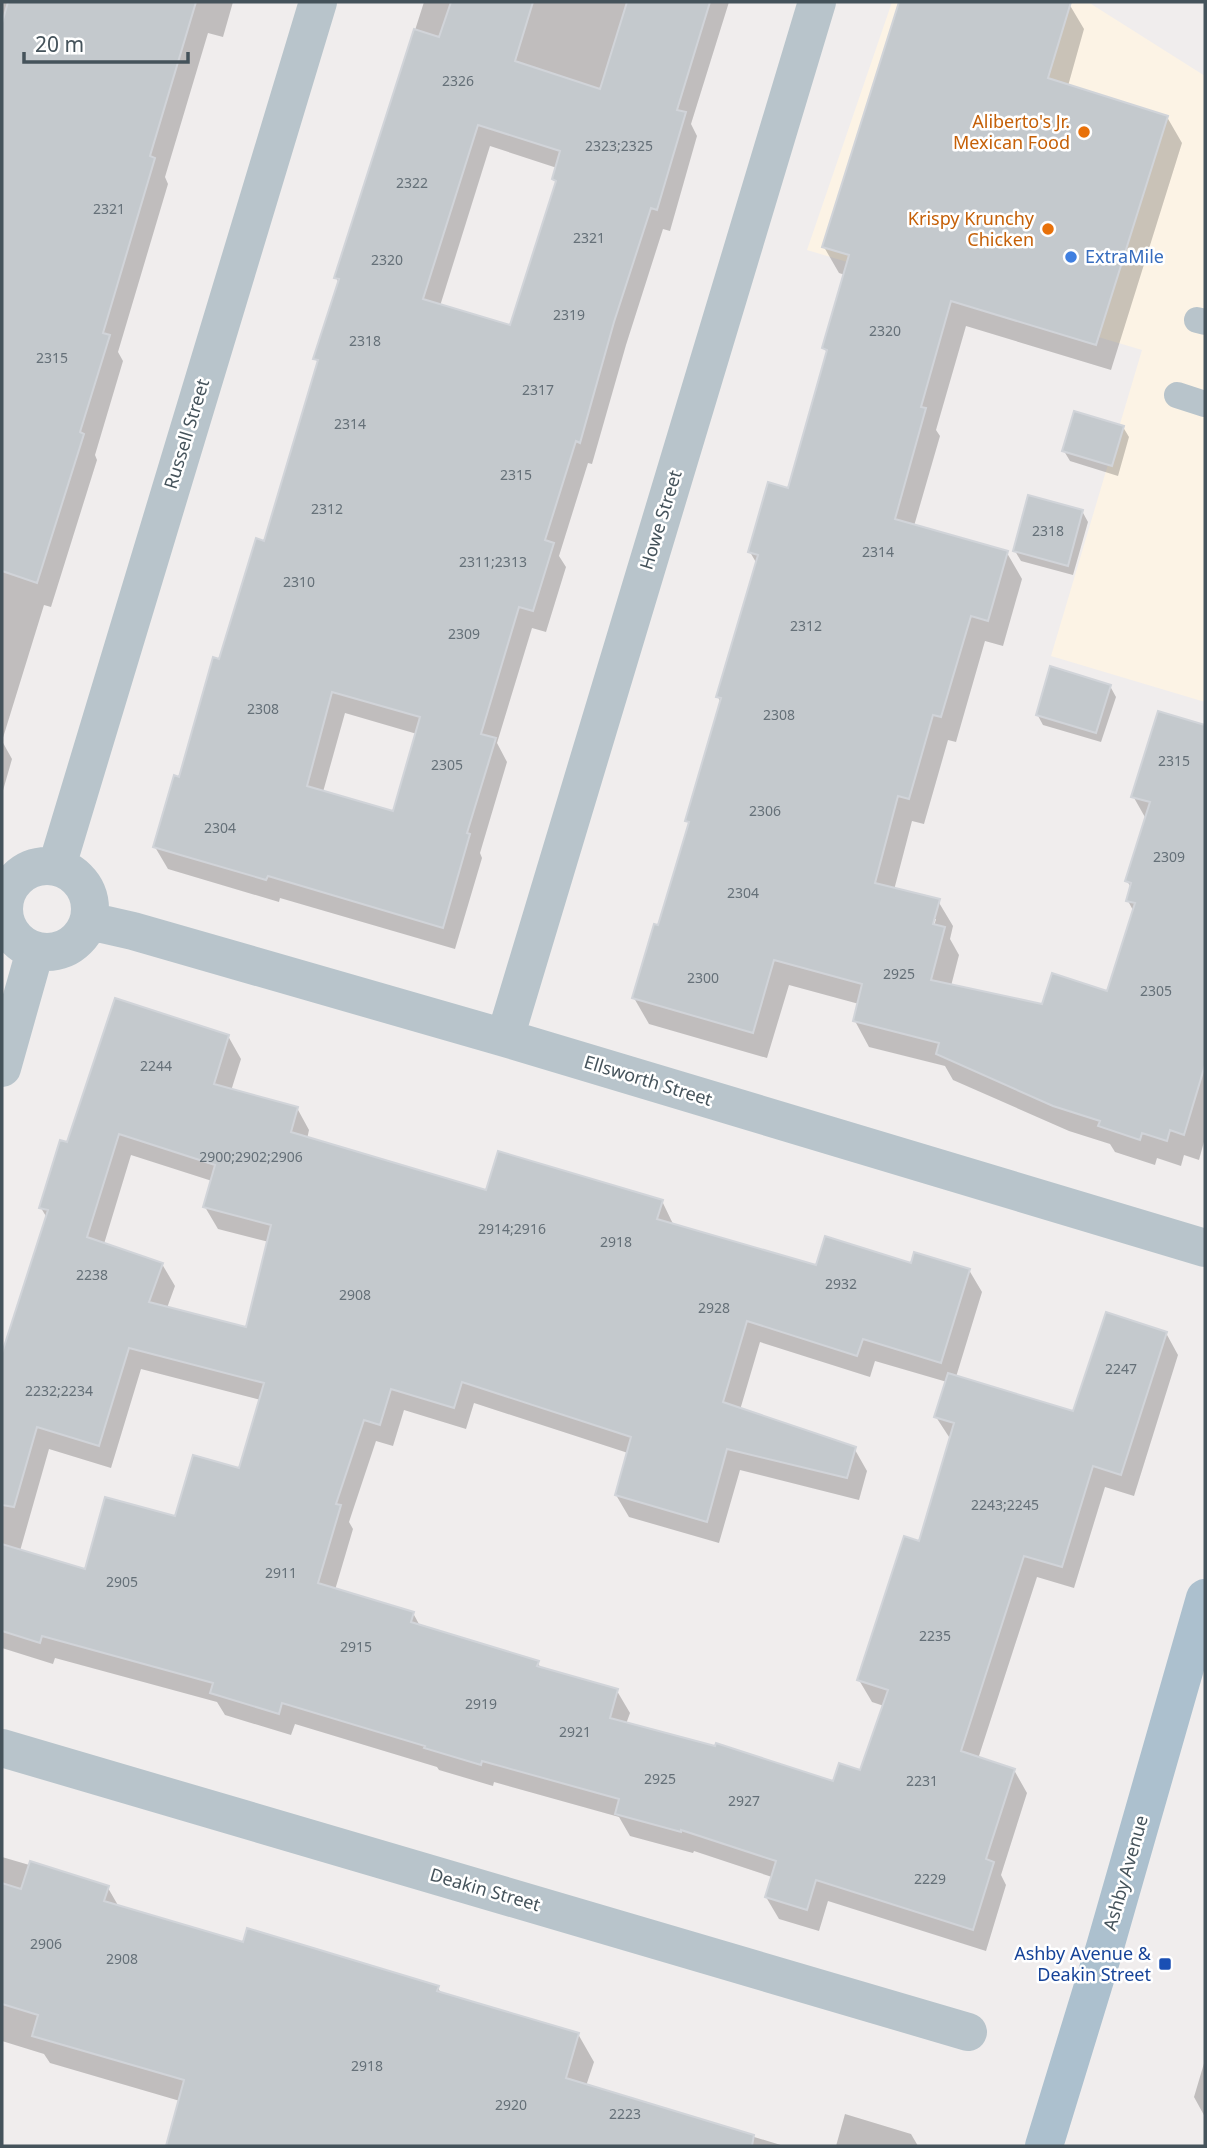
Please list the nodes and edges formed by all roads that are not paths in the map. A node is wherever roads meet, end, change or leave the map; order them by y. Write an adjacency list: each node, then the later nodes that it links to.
1 (318, 2): 5 (street, Russell Street)
2 (817, 2): 9 (street, Howe Street)
3 (1177, 395): 4 (lane)
4 (1205, 404)
5 (57, 866): 6 (street); 7 (street)
6 (3, 900): 8 (street)
7 (89, 921): 8 (street); 9 (street, Ellsworth Street)
8 (35, 950): 10 (street)
9 (505, 1038): 11 (street, Ellsworth Street)
10 (2, 1068)
11 (1205, 1248)
12 (1205, 1598): 15 (main road, Ashby Avenue)
13 (2, 1748): 14 (street, Deakin Street)
14 (968, 2032)
15 (1045, 2146)

